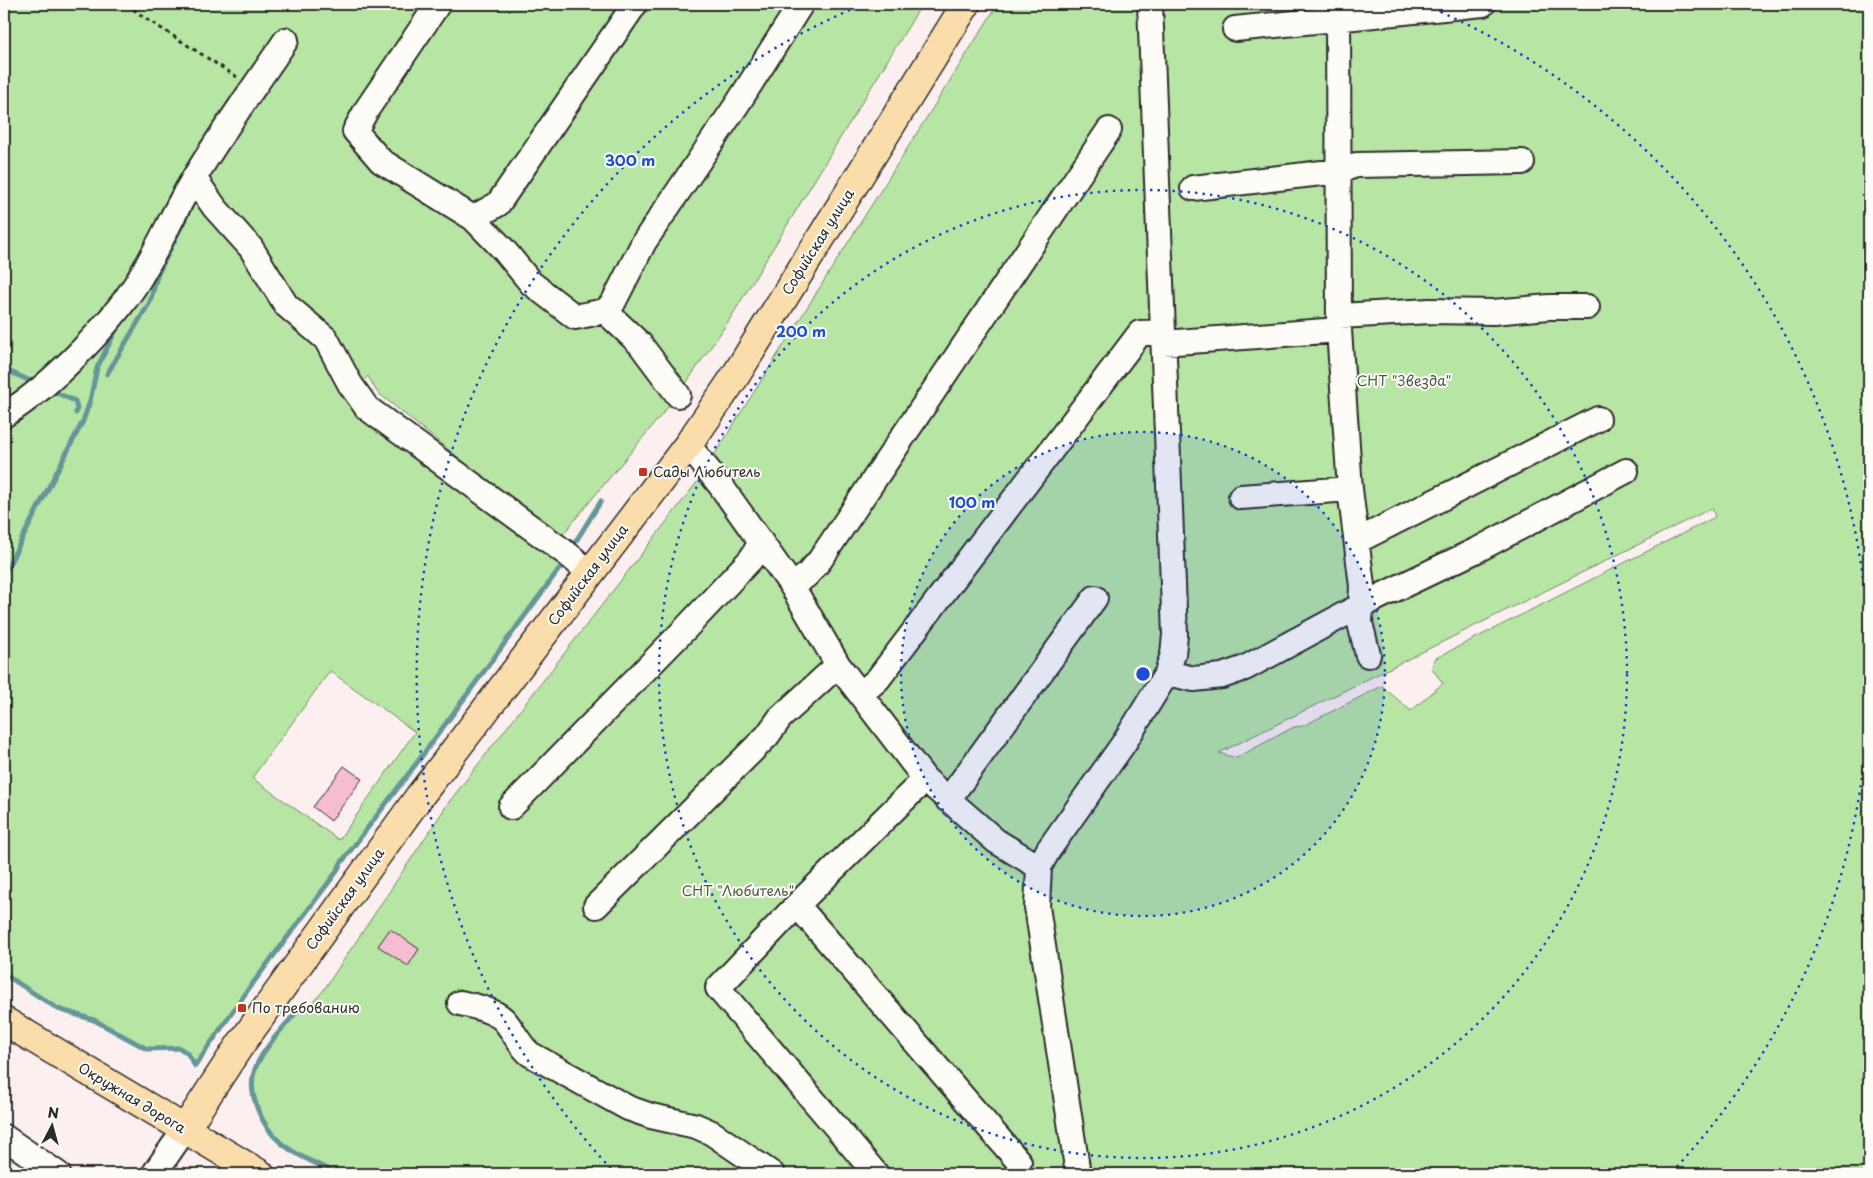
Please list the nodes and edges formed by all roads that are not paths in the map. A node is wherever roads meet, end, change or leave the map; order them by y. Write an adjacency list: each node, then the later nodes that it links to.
1 (438, 4): 15 (street)
2 (635, 4): 15 (street)
3 (801, 4): 17 (street)
4 (966, 4): 23 (main road, Софийская улица)
5 (1150, 4): 19 (street)
6 (1483, 4): 7 (street)
7 (1338, 11): 8 (street); 12 (street)
8 (1235, 29)
9 (286, 40): 13 (street)
10 (1109, 130): 30 (street)
11 (1522, 162): 12 (street)
12 (1339, 172): 14 (street); 18 (street)
13 (194, 178): 21 (street); 29 (street)
14 (1193, 188)
15 (473, 218): 17 (street)
16 (1587, 307): 18 (street)
17 (605, 311): 20 (street)
18 (1339, 323): 19 (street); 25 (street)
19 (1163, 337): 35 (street); 36 (street)
20 (678, 395)
21 (4, 415)
22 (1598, 419): 27 (street)
23 (688, 445): 28 (street); 29 (main road, Софийская улица)
24 (1626, 471): 32 (street)
25 (1350, 489): 26 (street); 27 (street)
26 (1241, 497)
27 (1357, 541): 32 (street)
28 (762, 542): 30 (street); 39 (street)
29 (590, 574): 45 (main road, Софийская улица)
30 (792, 586): 34 (street)
31 (1095, 598): 38 (street)
32 (1360, 606): 33 (street); 35 (street)
33 (1368, 655)
34 (838, 665): 36 (street); 42 (street)
35 (1167, 673): 40 (street)
36 (861, 694): 37 (street)
37 (925, 779): 38 (street); 41 (street)
38 (948, 800): 40 (street)
39 (511, 806)
40 (1039, 867): 53 (street)
41 (797, 905): 47 (street); 52 (street)
42 (596, 906)
43 (460, 1003): 51 (street)
44 (4, 1021): 45 (main road, Окружная дорога)
45 (185, 1129): 49 (street); 50 (main road, Окружная дорога)
46 (4, 1137): 48 (street)
47 (1019, 1162)
48 (58, 1174)
49 (154, 1174)
50 (260, 1174)
51 (772, 1174)
52 (876, 1174)
53 (1078, 1174)

